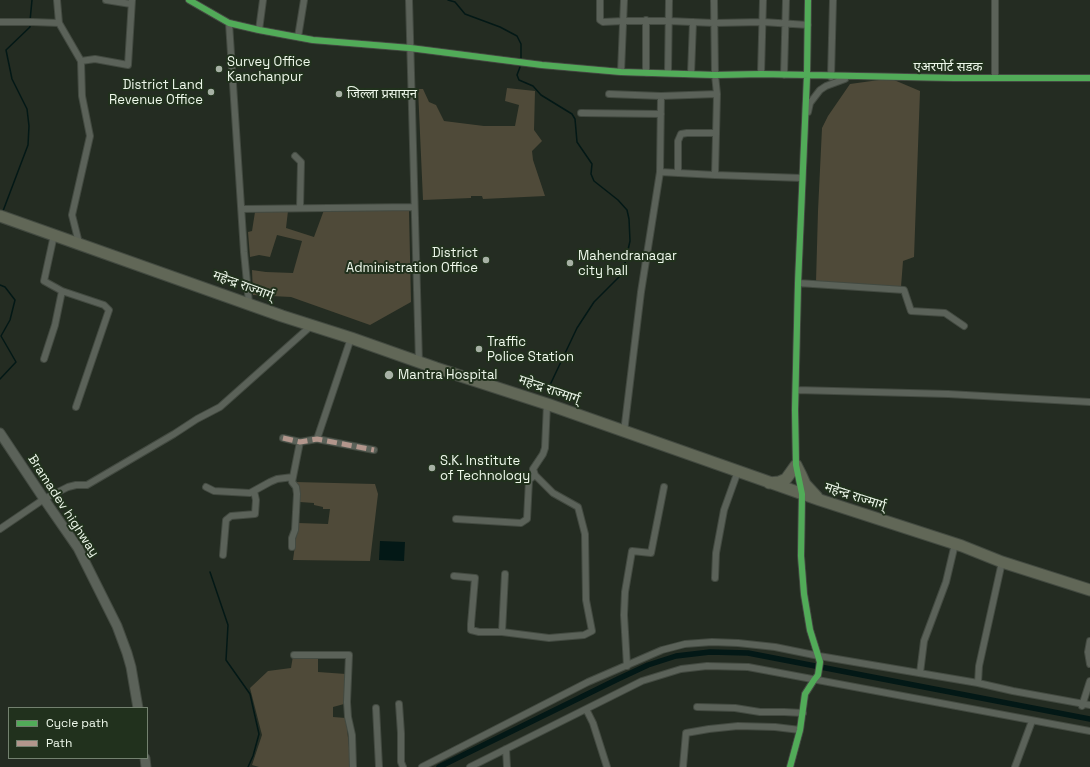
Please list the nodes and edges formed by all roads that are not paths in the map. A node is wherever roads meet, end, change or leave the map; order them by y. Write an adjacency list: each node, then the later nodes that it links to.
1 (57, 0): 23 (street)
2 (106, 0): 16 (street)
3 (188, 0): 24 (street, एअरपोर्ट सडक)
4 (263, 0): 28 (street)
5 (304, 0): 29 (street)
6 (409, 0): 30 (street)
7 (600, 0): 17 (street)
8 (624, 0): 17 (street)
9 (669, 0): 19 (street)
10 (714, 0): 25 (street)
11 (763, 0): 22 (street)
12 (786, 0): 26 (street)
13 (808, 0): 27 (street)
14 (833, 0): 40 (street)
15 (995, 0): 42 (street)
16 (131, 2): 31 (street)
17 (623, 20): 18 (street); 32 (street)
18 (646, 20): 19 (street); 33 (street)
19 (669, 20): 21 (street); 34 (street)
20 (0, 22): 23 (street)
21 (693, 22): 25 (street); 35 (street)
22 (763, 22): 25 (street); 26 (street); 36 (street)
23 (59, 23): 31 (street)
24 (229, 23): 28 (street, एअरपोर्ट सडक); 58 (street)
25 (714, 23): 37 (street)
26 (786, 24): 27 (street); 38 (street)
27 (808, 25): 39 (street)
28 (259, 30): 29 (street, एअरपोर्ट सडक)
29 (298, 37): 30 (street, एअरपोर्ट सडक)
30 (410, 48): 32 (street, एअरपोर्ट सडक); 56 (street)
31 (81, 61): 61 (street)
32 (621, 72): 33 (street, एअरपोर्ट सडक)
33 (646, 73): 34 (street, एअरपोर्ट सडक)
34 (668, 73): 35 (street, एअरपोर्ट सडक)
35 (691, 74): 37 (street, एअरपोर्ट सडक)
36 (761, 74): 37 (street, एअरपोर्ट सडक); 38 (street, एअरपोर्ट सडक)
37 (715, 75): 45 (street)
38 (784, 75): 39 (street, एअरपोर्ट सडक)
39 (807, 76): 40 (street, एअरपोर्ट सडक); 49 (street)
40 (831, 77): 41 (street, एअरपोर्ट सडक)
41 (850, 77): 42 (street, एअरपोर्ट सडक); 49 (street)
42 (996, 78): 43 (street, एअरपोर्ट सडक)
43 (1090, 78)
44 (609, 94): 46 (street)
45 (718, 94): 46 (street); 50 (street)
46 (661, 96): 48 (street)
47 (581, 113): 48 (street)
48 (661, 114): 52 (street)
49 (805, 124): 55 (street)
50 (716, 133): 53 (street); 54 (street)
51 (295, 156): 57 (street)
52 (660, 172): 53 (street); 74 (street)
53 (678, 173): 54 (street)
54 (715, 175): 55 (street)
55 (802, 178): 62 (street)
56 (414, 207): 57 (street); 69 (street)
57 (300, 208): 58 (street)
58 (242, 209): 64 (street)
59 (4, 217): 60 (highway, महेन्द्र राज्मार्ग्)
60 (54, 235): 61 (highway, महेन्द्र राज्मार्ग्); 63 (street)
61 (79, 244): 64 (highway, महेन्द्र राज्मार्ग्)
62 (798, 283): 66 (street); 70 (street)
63 (62, 291): 68 (street); 73 (street)
64 (249, 303): 65 (highway, महेन्द्र राज्मार्ग्)
65 (312, 325): 67 (highway, महेन्द्र राज्मार्ग्); 89 (street)
66 (964, 326)
67 (351, 338): 69 (highway, महेन्द्र राज्मार्ग्); 77 (street)
68 (44, 359)
69 (419, 362): 72 (highway, महेन्द्र राज्मार्ग्)
70 (796, 390): 71 (street); 80 (street)
71 (1090, 402)
72 (547, 404): 74 (highway, महेन्द्र राज्मार्ग्); 82 (street)
73 (76, 407)
74 (624, 432): 81 (highway, महेन्द्र राज्मार्ग्)
75 (0, 433): 89 (street, Bramadev highway)
76 (283, 438): 78 (street)
77 (317, 439): 78 (street); 79 (street)
78 (300, 442): 83 (street)
79 (374, 450)
80 (796, 465): 84 (highway); 88 (street); 90 (highway)
81 (738, 471): 84 (highway, महेन्द्र राज्मार्ग्); 99 (street)
82 (535, 475): 91 (street); 101 (street)
83 (293, 477): 87 (street); 94 (street)
84 (769, 483): 88 (highway, महेन्द्र राज्मार्ग्)
85 (206, 487): 87 (street)
86 (664, 487): 106 (street)
87 (254, 491): 95 (street)
88 (802, 494): 90 (highway, महेन्द्र राज्मार्ग्); 104 (street)
89 (44, 499): 92 (street); 113 (street, Bramadev highway)
90 (820, 500): 93 (highway, महेन्द्र राज्मार्ग्)
91 (456, 519)
92 (0, 528)
93 (955, 544): 96 (highway, महेन्द्र राज्मार्ग्); 107 (street)
94 (292, 547)
95 (223, 555)
96 (1002, 562): 100 (highway, महेन्द्र राज्मार्ग्); 110 (street)
97 (505, 574): 101 (street)
98 (454, 576): 101 (street)
99 (714, 578)
100 (1090, 590)
101 (502, 632)
102 (1090, 641): 105 (street)
103 (294, 655): 122 (street)
104 (820, 659): 106 (street); 107 (street); 108 (street)
105 (1090, 664)
106 (627, 666): 125 (street)
107 (920, 673): 110 (street)
108 (814, 680): 116 (street); 117 (street); 118 (street)
109 (1090, 681): 112 (street)
110 (978, 683): 112 (street)
111 (399, 704): 124 (street)
112 (1085, 705)
113 (138, 707)
114 (697, 707): 117 (street)
115 (376, 708): 123 (street)
116 (586, 708): 121 (street); 128 (street)
117 (803, 713): 119 (street)
118 (1032, 721): 120 (street); 131 (street)
119 (800, 730): 129 (street); 130 (street)
120 (1090, 731)
121 (506, 749): 126 (street); 127 (street)
122 (354, 767)
123 (378, 767)
124 (403, 767)
125 (422, 767)
126 (470, 767)
127 (507, 767)
128 (607, 767)
129 (683, 767)
130 (790, 767)
131 (1015, 767)

